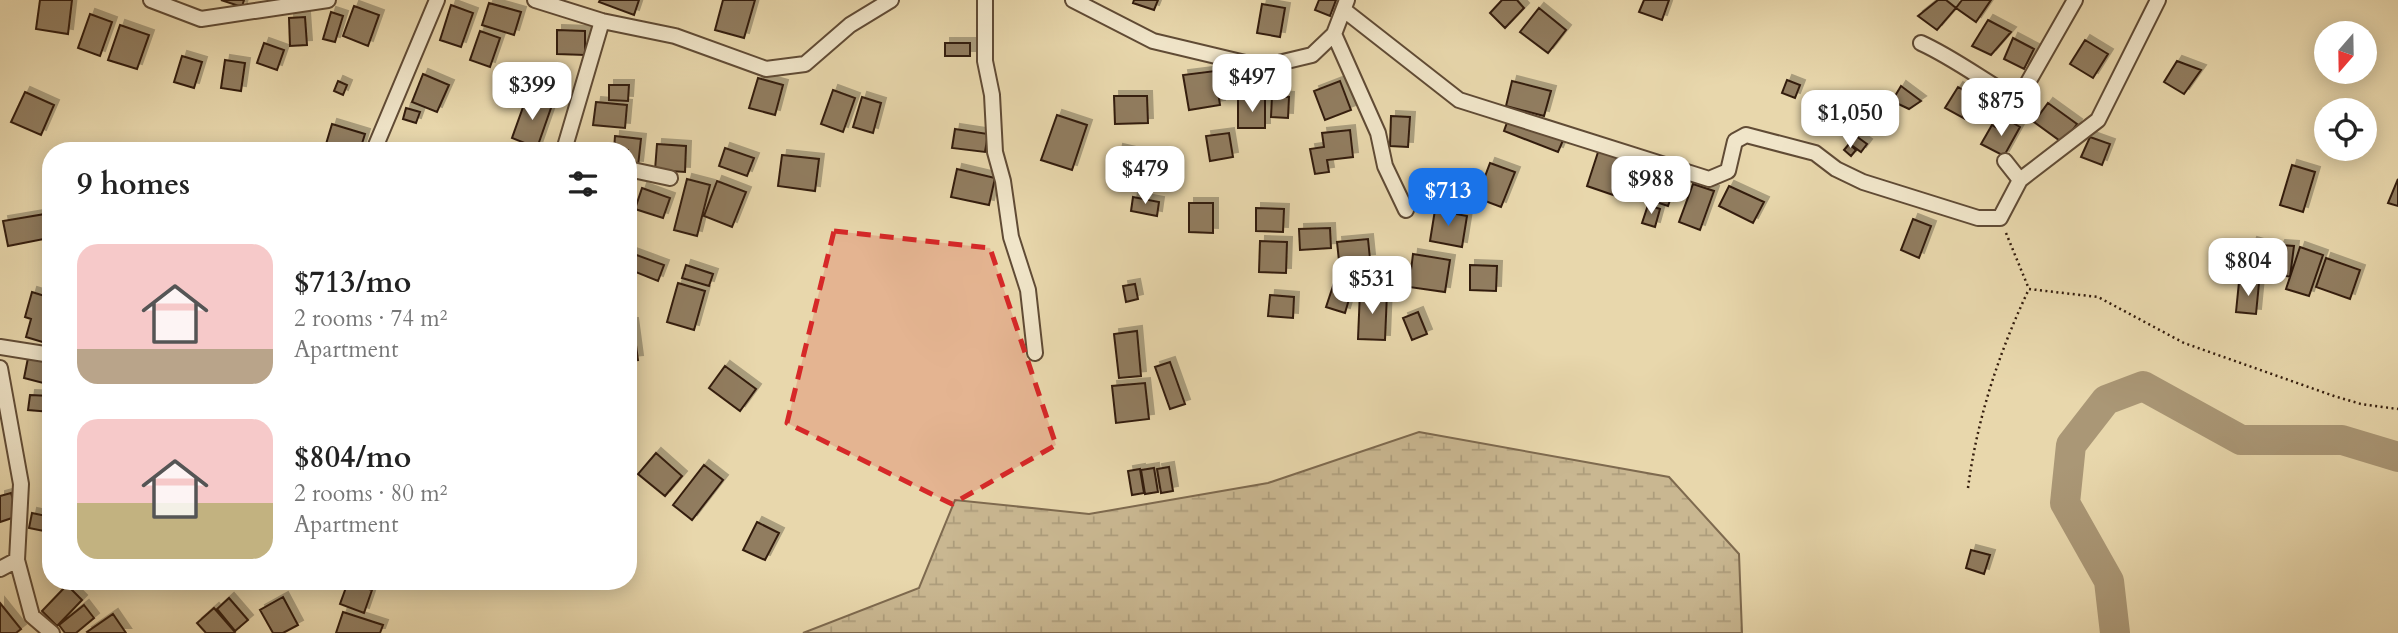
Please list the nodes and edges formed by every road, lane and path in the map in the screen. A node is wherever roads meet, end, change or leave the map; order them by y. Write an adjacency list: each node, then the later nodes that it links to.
1 (151, 0): 2 (street)
2 (328, 0)
3 (437, 0): 14 (street)
4 (536, 0): 11 (street)
5 (891, 0): 11 (street)
6 (985, 0): 24 (street)
7 (1073, 0): 12 (street)
8 (2075, 0): 13 (street)
9 (2158, 0): 19 (street)
10 (1345, 5): 12 (street); 21 (street)
11 (602, 21): 15 (street)
12 (1334, 34): 20 (street)
13 (1921, 43)
14 (377, 142)
15 (566, 142)
16 (2005, 161): 19 (street)
17 (637, 171): 18 (street)
18 (670, 178)
19 (2020, 180): 21 (street)
20 (1406, 210)
21 (2000, 218): 22 (path)
22 (2029, 289): 27 (path); 28 (path)
23 (0, 347): 25 (street)
24 (1035, 353)
25 (42, 354)
26 (0, 368): 29 (street)
27 (2398, 410)
28 (1968, 488)
29 (17, 560): 30 (street); 31 (street)
30 (0, 569)
31 (52, 633)

